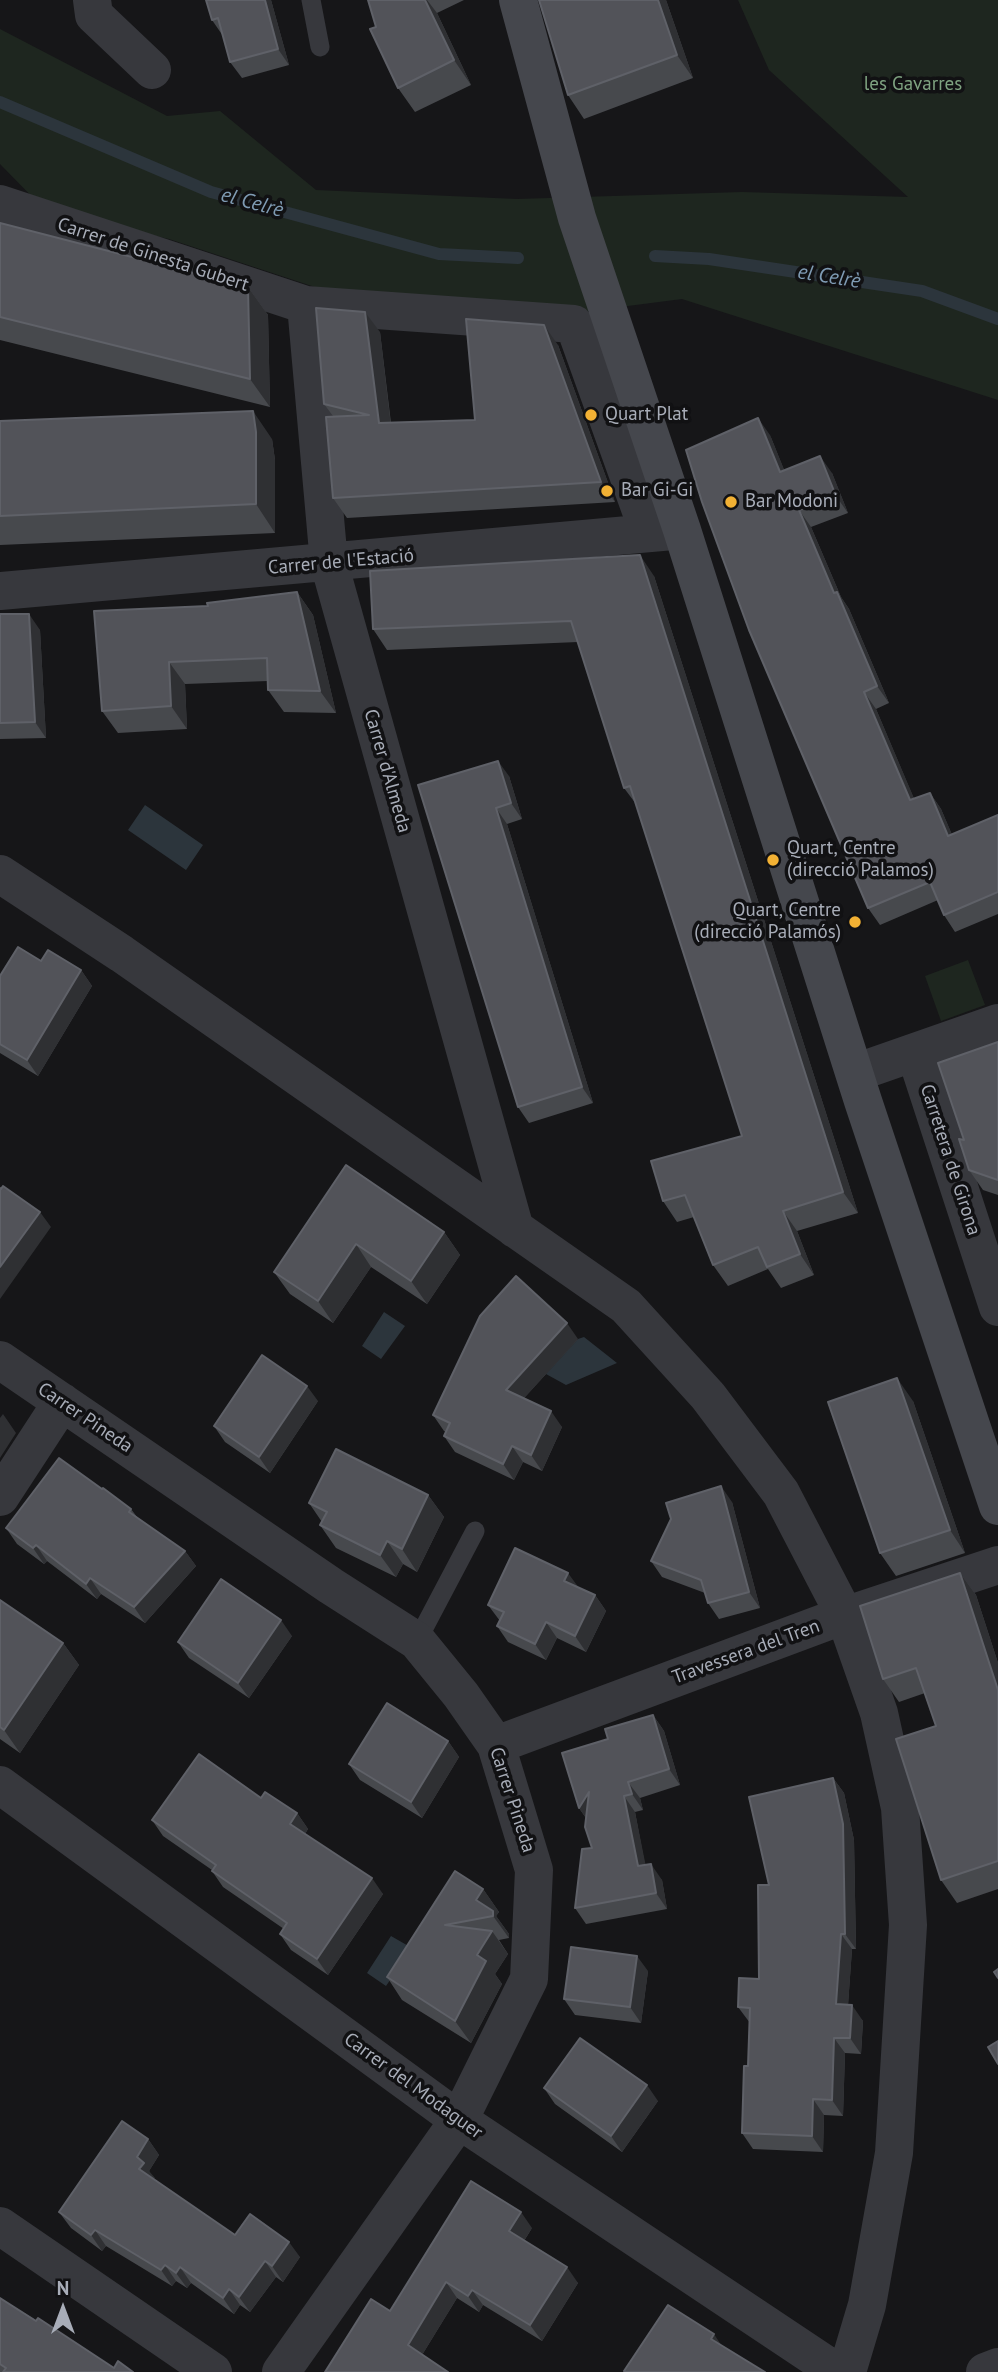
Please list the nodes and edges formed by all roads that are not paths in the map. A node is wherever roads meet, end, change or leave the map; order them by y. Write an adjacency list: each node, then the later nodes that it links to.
1 (92, 0): 5 (street)
2 (311, 0): 4 (lane)
3 (518, 0): 8 (main road)
4 (320, 47)
5 (152, 70)
6 (0, 205): 7 (street, Carrer de Ginesta Gubert)
7 (306, 305): 8 (street, Carrer de Ginesta Gubert); 9 (street, Carrer d'Almeda)
8 (665, 532): 9 (street, Carrer de l'Estació); 14 (main road)
9 (329, 563): 10 (street, Carrer de l'Estació); 15 (street, Carrer d'Almeda)
10 (0, 591)
11 (0, 874): 15 (street)
12 (998, 1023): 13 (street)
13 (915, 1052): 14 (street); 16 (street, Carretera de Girona)
14 (855, 1073): 20 (main road)
15 (515, 1229): 23 (street)
16 (998, 1307)
17 (0, 1360): 18 (street, Carrer Pineda)
18 (62, 1402): 19 (street); 24 (street, Carrer Pineda)
19 (0, 1497)
20 (998, 1506)
21 (475, 1531): 24 (lane)
22 (998, 1565): 23 (street, Travessera del Tren)
23 (845, 1616): 25 (street, Travessera del Tren); 33 (street)
24 (417, 1641): 25 (street, Carrer Pineda)
25 (496, 1745): 27 (street, Carrer Pineda)
26 (0, 1785): 27 (street, Carrer del Modaguer)
27 (459, 2120): 31 (street, Carrer Pineda); 32 (street, Carrer del Modaguer)
28 (0, 2226): 30 (street)
29 (998, 2367): 34 (street)
30 (213, 2372)
31 (281, 2372)
32 (837, 2372)
33 (847, 2372)
34 (985, 2372)

